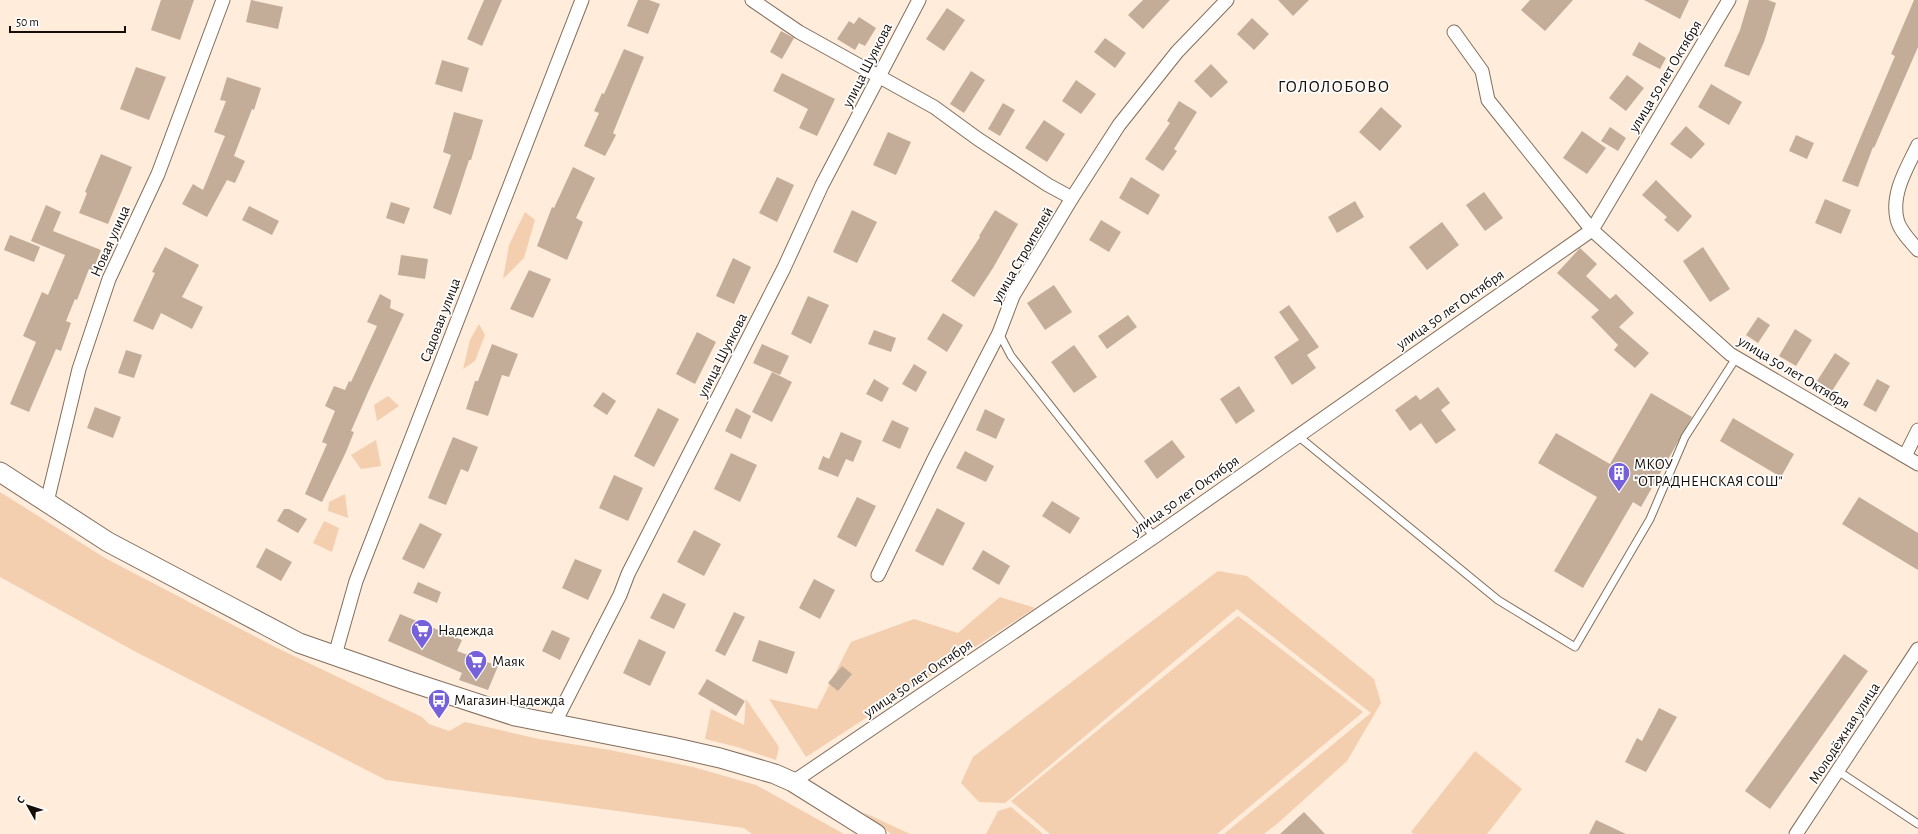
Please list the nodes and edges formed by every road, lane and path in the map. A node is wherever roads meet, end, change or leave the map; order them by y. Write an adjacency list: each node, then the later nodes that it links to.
1 (223, 0): 20 (street, Новая улица)
2 (582, 0): 24 (street, Садовая улица)
3 (752, 0): 8 (street)
4 (919, 0): 8 (street, улица Шуякова)
5 (1227, 0): 10 (street, улица Строителей)
6 (1729, 0): 11 (street, улица 50 лет Октября)
7 (1454, 32): 11 (street, улица 50 лет Октября)
8 (878, 77): 10 (street); 25 (street, улица Шуякова)
9 (1918, 145): 12 (street)
10 (1072, 198): 13 (street, улица Строителей)
11 (1592, 230): 14 (street, улица 50 лет Октября); 16 (street, улица 50 лет Октября)
12 (1918, 250)
13 (999, 333): 21 (lane); 22 (street, улица Строителей)
14 (1736, 358): 16 (lane); 17 (street, улица 50 лет Октября)
15 (1918, 430): 17 (street)
16 (1298, 436): 21 (street, улица 50 лет Октября)
17 (1905, 456): 18 (street, улица 50 лет Октября)
18 (1918, 464)
19 (0, 472): 20 (street)
20 (47, 502): 24 (street)
21 (1154, 537): 27 (street, улица 50 лет Октября)
22 (878, 575)
23 (1918, 649): 26 (street, Молодёжная улица)
24 (335, 655): 25 (street)
25 (554, 724): 27 (street)
26 (1838, 771): 28 (lane); 30 (street, Молодёжная улица)
27 (793, 782): 29 (street)
28 (1918, 824)
29 (876, 834)
30 (1796, 834)

